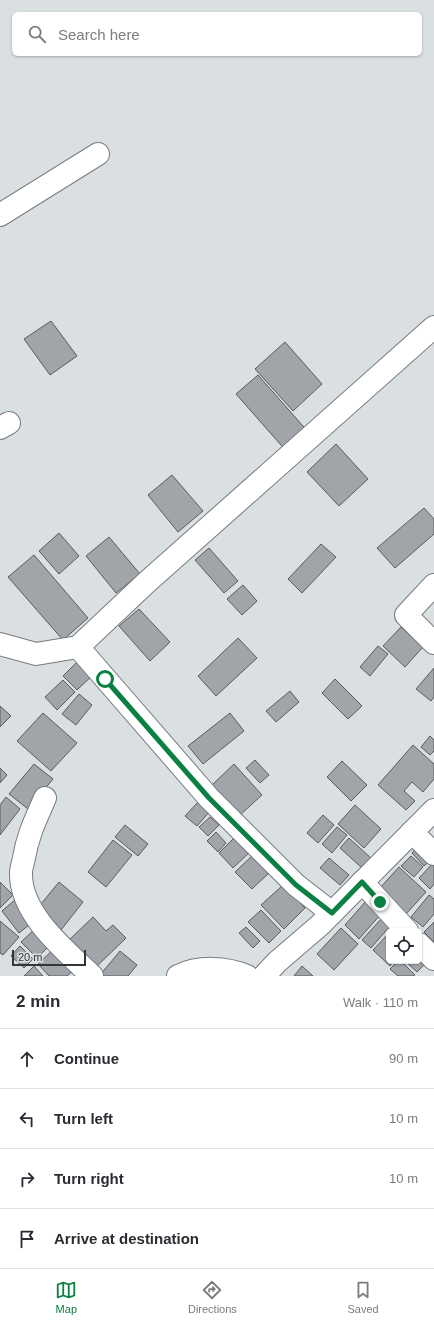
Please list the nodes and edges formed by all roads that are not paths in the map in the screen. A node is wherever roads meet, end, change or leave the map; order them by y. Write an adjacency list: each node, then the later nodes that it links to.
1 (98, 154): 2 (street)
2 (0, 215)
3 (434, 327): 7 (street)
4 (434, 585): 5 (street)
5 (434, 643)
6 (0, 644): 7 (street)
7 (78, 647): 13 (street)
8 (46, 798): 17 (street)
9 (434, 810): 10 (street)
10 (412, 832): 11 (street); 12 (street)
11 (434, 854)
12 (362, 882): 13 (street); 14 (street)
13 (332, 913): 20 (street)
14 (404, 928)
15 (422, 947): 16 (street)
16 (434, 959)
17 (92, 976)
18 (178, 976): 19 (street)
19 (247, 976)
20 (264, 976)

